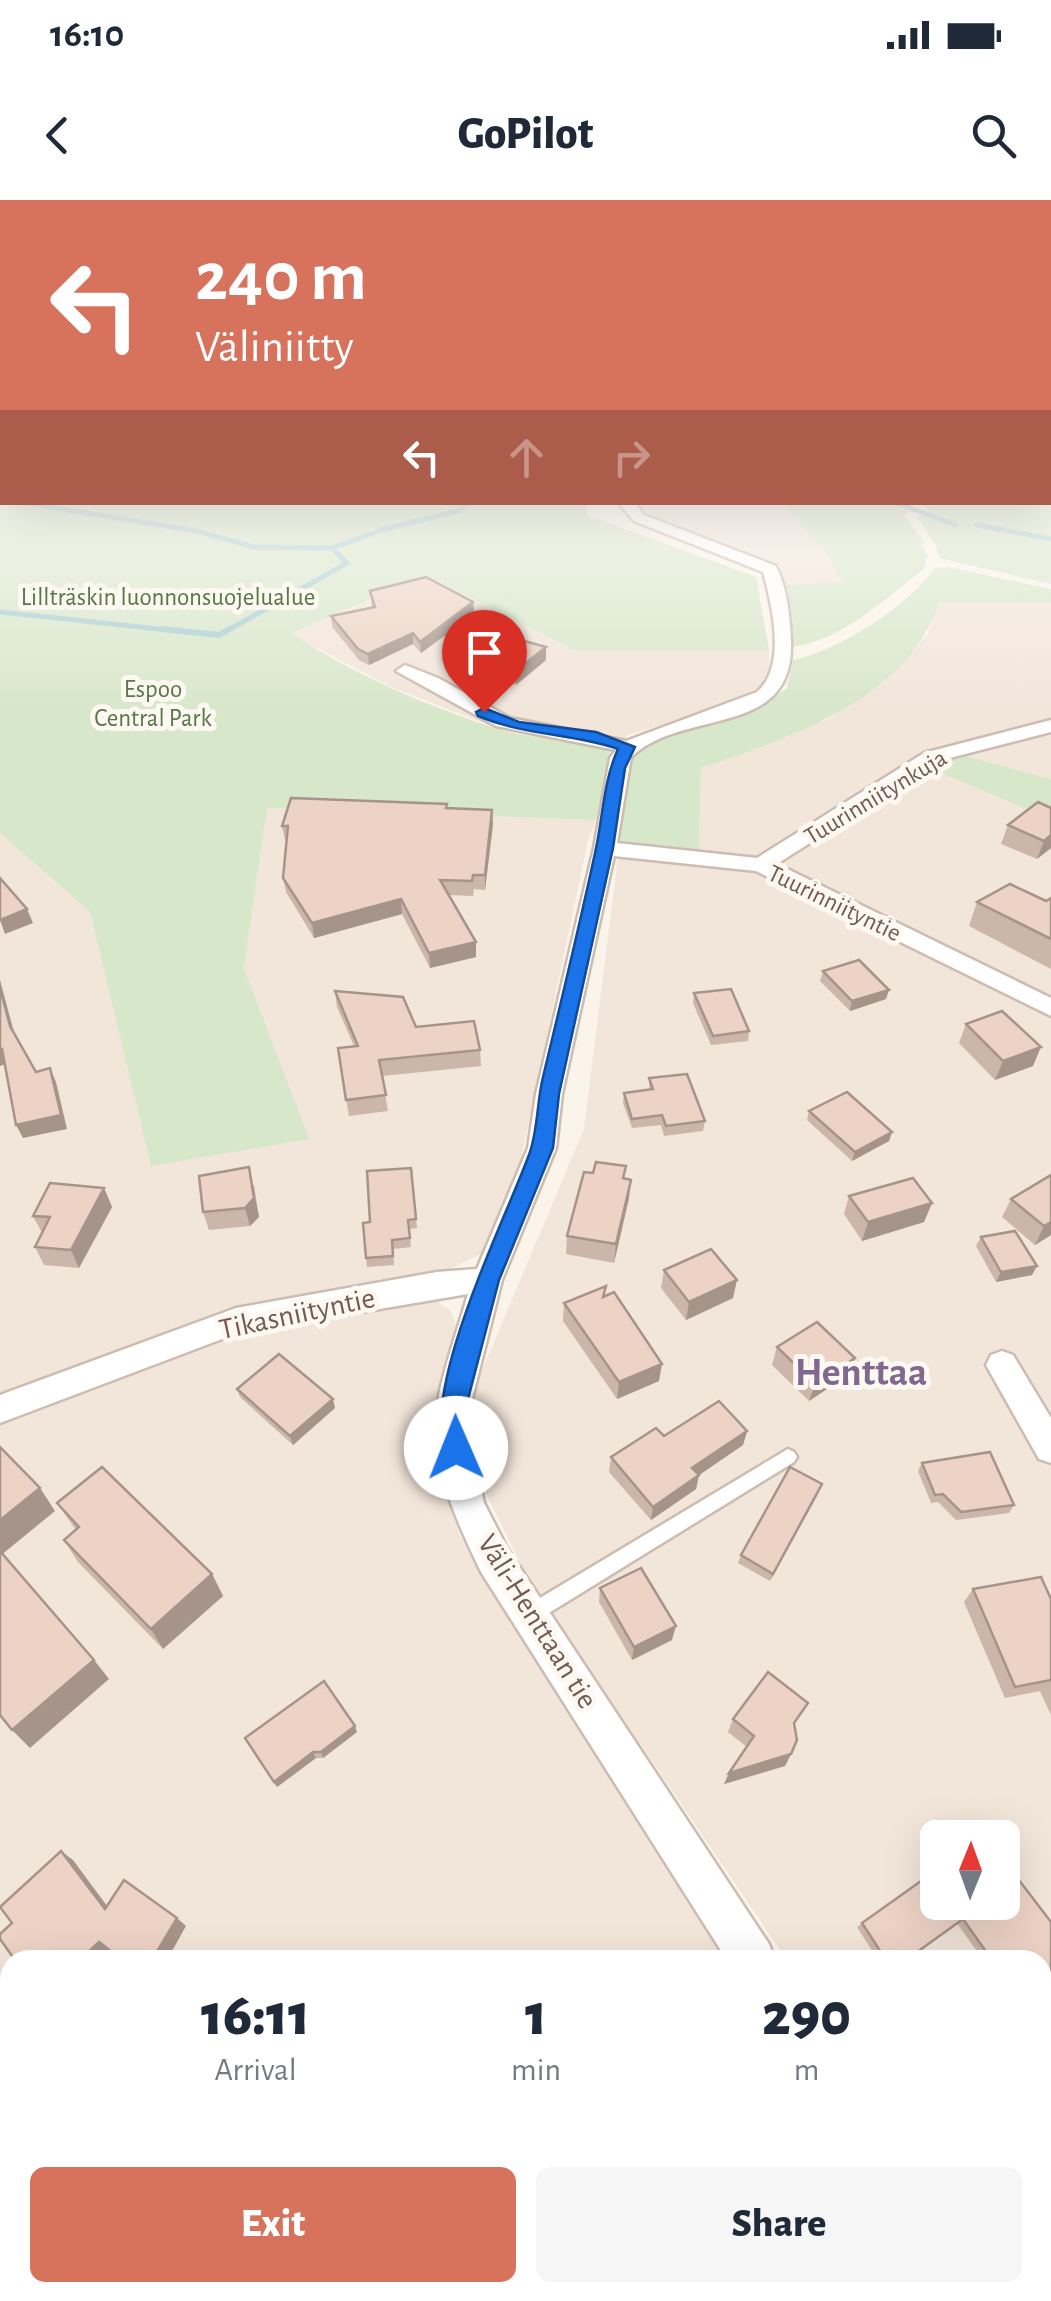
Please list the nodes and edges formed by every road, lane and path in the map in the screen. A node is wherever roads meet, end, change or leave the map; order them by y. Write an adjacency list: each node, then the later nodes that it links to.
1 (652, 523): 4 (street)
2 (406, 671): 4 (street)
3 (1051, 726): 6 (street, Tuurinniitynkuja)
4 (627, 747): 5 (street, Väli-Henttaan tie)
5 (605, 848): 6 (street, Tuurinniityntie); 8 (street, Väli-Henttaan tie)
6 (761, 865): 7 (street, Tuurinniityntie)
7 (1051, 1008)
8 (487, 1280): 10 (street, Tikasniityntie); 13 (street, Väli-Henttaan tie)
9 (1002, 1365): 11 (street)
10 (0, 1410)
11 (1051, 1448)
12 (788, 1457): 13 (lane)
13 (532, 1613): 14 (street, Väli-Henttaan tie)
14 (747, 1950)

